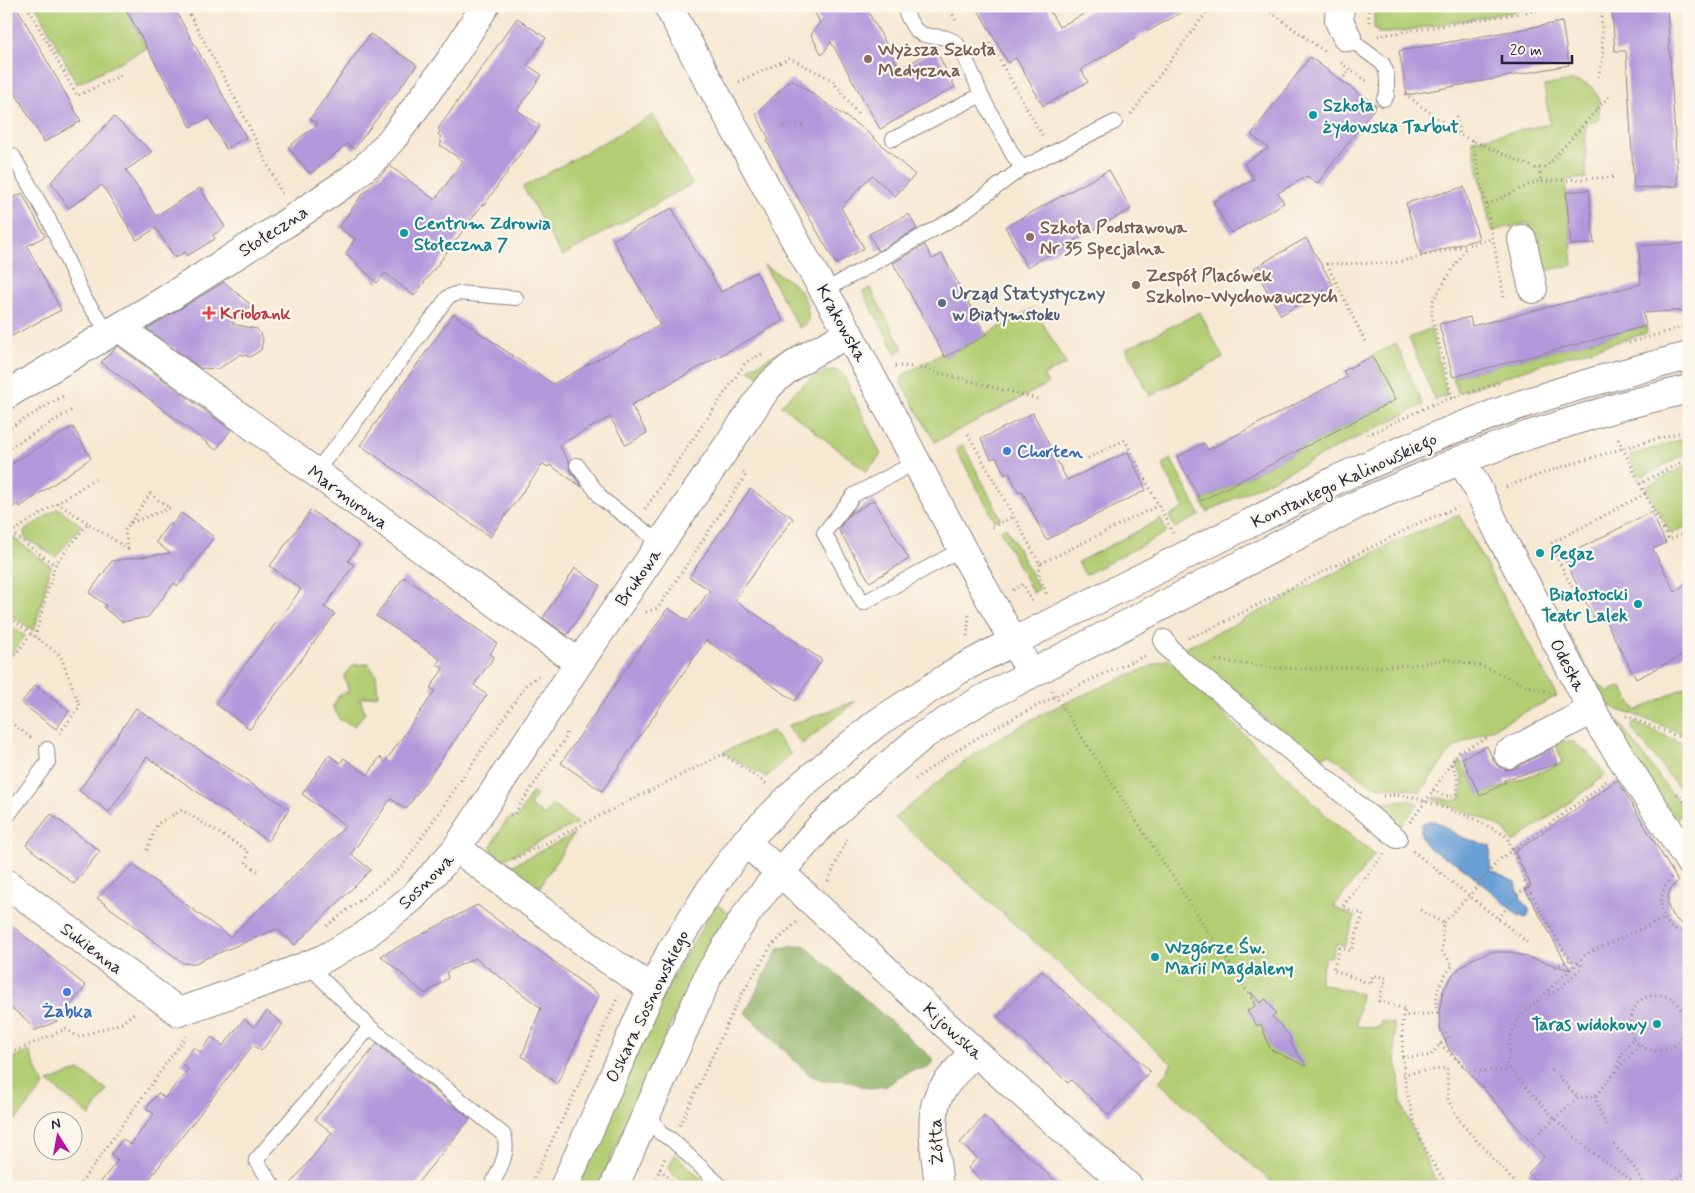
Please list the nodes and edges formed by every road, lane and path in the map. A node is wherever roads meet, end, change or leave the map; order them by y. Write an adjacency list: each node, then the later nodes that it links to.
1 (27, 6): 16 (path)
2 (185, 6): 37 (path)
3 (485, 6): 45 (street, Stołeczna)
4 (668, 6): 43 (street, Krakowska)
5 (903, 6): 20 (lane)
6 (1211, 6): 25 (path)
7 (1263, 6): 14 (path)
8 (1340, 6): 14 (street)
9 (1565, 6): 12 (path)
10 (1601, 6): 17 (path)
11 (1686, 6): 31 (path)
12 (1382, 42)
13 (990, 43): 32 (path)
14 (1336, 49): 15 (path); 22 (lane)
15 (1350, 69): 18 (path); 22 (path)
16 (122, 75)
17 (1598, 77)
18 (1341, 81)
19 (734, 85): 23 (path)
20 (981, 95): 29 (lane); 34 (lane)
21 (1610, 96): 35 (path)
22 (1385, 97): 28 (path)
23 (858, 114)
24 (1456, 117): 28 (path)
25 (1115, 122): 32 (lane)
26 (804, 126): 27 (path)
27 (783, 127)
28 (1460, 134): 30 (path)
29 (893, 139)
30 (1472, 140): 35 (path); 38 (path)
31 (1689, 151)
32 (1052, 153): 34 (lane)
33 (6, 159): 45 (lane)
34 (1022, 168): 43 (lane)
35 (1539, 168): 36 (path)
36 (1541, 181)
37 (283, 196)
38 (1486, 205)
39 (1492, 239): 41 (path)
40 (1522, 239): 42 (street)
41 (1468, 246): 47 (path); 53 (path)
42 (1533, 289)
43 (824, 291): 46 (street, Krakowska)
44 (516, 298): 69 (lane)
45 (115, 331): 51 (street, Stołeczna); 69 (street, Marmurowa)
46 (849, 334): 66 (street, Krakowska); 84 (street, Brukowa)
47 (1365, 341)
48 (1689, 356): 58 (street, Konstantego Kalinowskiego)
49 (894, 366): 54 (path)
50 (1689, 389): 65 (street, Konstantego Kalinowskiego)
51 (6, 395)
52 (64, 395): 56 (path)
53 (1452, 398)
54 (1038, 399)
55 (72, 410): 62 (path)
56 (6, 430)
57 (1689, 430): 61 (path)
58 (1446, 432): 65 (street, Odeska); 94 (street, Konstantego Kalinowskiego)
59 (968, 434): 76 (path)
60 (1618, 439): 61 (path)
61 (1622, 448): 71 (path); 73 (path)
62 (6, 450)
63 (1088, 458): 75 (path)
64 (1689, 458): 71 (path)
65 (1461, 460): 73 (street, Odeska); 99 (street, Konstantego Kalinowskiego)
66 (916, 462): 85 (street, Krakowska); 85 (lane)
67 (577, 465): 84 (lane)
68 (739, 470): 91 (path)
69 (315, 472): 96 (street, Marmurowa)
70 (94, 479): 74 (path)
71 (1640, 484): 72 (path)
72 (1645, 494): 80 (path); 89 (path)
73 (1482, 497): 89 (street, Odeska); 95 (path)
74 (57, 503): 77 (path); 81 (path)
75 (1159, 505): 82 (path); 86 (path)
76 (1014, 516): 79 (path); 86 (path)
77 (88, 523): 78 (path); 87 (path)
78 (130, 523): 78 (path)
79 (992, 527)
80 (1689, 530)
81 (11, 533): 83 (path); 87 (path)
82 (1174, 534)
83 (6, 536)
84 (661, 543): 96 (street, Brukowa)
85 (962, 549): 94 (street, Krakowska)
86 (1040, 564): 88 (path)
87 (55, 565): 93 (path)
88 (1048, 597)
89 (1541, 613): 102 (street, Odeska)
90 (6, 615): 92 (path)
91 (640, 619)
92 (31, 634): 93 (path); 97 (path)
93 (35, 637): 107 (path)
94 (1014, 642): 99 (street, Krakowska); 121 (street, Oskara Sosnowskiego)
95 (1170, 648): 100 (path); 101 (path); 120 (street)
96 (579, 663): 122 (street, Brukowa)
97 (6, 667)
98 (542, 672): 137 (path)
99 (1041, 681): 101 (path); 128 (street)
100 (1564, 695)
101 (1055, 697): 111 (path); 149 (path)
102 (1592, 710): 108 (street); 126 (street, Odeska)
103 (1626, 716): 106 (path)
104 (6, 719): 107 (path)
105 (565, 728): 117 (path)
106 (1689, 741)
107 (47, 749): 118 (lane)
108 (1508, 754)
109 (1451, 763): 114 (path)
110 (1448, 768): 114 (path)
111 (914, 779)
112 (1602, 783): 124 (path)
113 (768, 785): 125 (path)
114 (1433, 790): 116 (path)
115 (1375, 793): 116 (path)
116 (1425, 802): 120 (path); 124 (path)
117 (507, 815)
118 (6, 818)
119 (849, 836): 132 (path)
120 (1397, 838): 131 (path); 150 (path)
121 (745, 842): 128 (street, Kijowska); 145 (street, Oskara Sosnowskiego)
122 (456, 849): 142 (street, Sosnowa); 145 (street, Sosnowa)
123 (147, 850): 127 (path)
124 (1512, 852): 130 (path); 131 (path)
125 (511, 861)
126 (1680, 869): 134 (path)
127 (260, 872)
128 (780, 872): 132 (street, Kijowska); 166 (street)
129 (6, 883): 151 (street, Sukienna)
130 (1528, 888): 135 (path); 140 (path)
131 (1470, 896): 135 (path); 136 (path)
132 (814, 902): 157 (street, Kijowska); 170 (path)
133 (1420, 910): 136 (path)
134 (1665, 918): 138 (path); 141 (path)
135 (1498, 919): 139 (path)
136 (1443, 923): 150 (path)
137 (321, 930)
138 (1689, 936)
139 (1528, 942)
140 (1571, 959): 143 (path); 144 (path)
141 (1577, 963): 144 (path); 147 (path)
142 (308, 965): 151 (street, Sosnowa); 152 (lane)
143 (1554, 967)
144 (1573, 967): 160 (path)
145 (652, 989): 178 (street, Oskara Sosnowskiego)
146 (618, 995): 177 (path)
147 (1549, 995)
148 (135, 1004): 158 (path)
149 (1256, 1005)
150 (1402, 1016): 159 (path)
151 (185, 1021): 174 (path)
152 (370, 1027): 175 (lane); 176 (lane)
153 (1444, 1030): 155 (path)
154 (1634, 1039): 156 (path); 156 (path); 162 (path)
155 (1440, 1044): 159 (path); 160 (path)
156 (1639, 1045): 162 (path)
157 (974, 1050): 183 (street, Żółta); 184 (street, Kijowska)
158 (6, 1055)
159 (1402, 1058): 163 (path)
160 (1510, 1070): 167 (path)
161 (1551, 1070): 165 (path)
162 (1616, 1072): 164 (path)
163 (1403, 1074): 185 (path); 186 (path)
164 (1594, 1096): 165 (path); 168 (path)
165 (1578, 1098): 167 (path)
166 (648, 1111): 170 (lane); 179 (street)
167 (1556, 1119): 169 (path); 187 (path)
168 (1608, 1127)
169 (1532, 1139)
170 (672, 1140): 172 (path); 182 (lane)
171 (1614, 1145): 188 (path)
172 (660, 1169): 180 (path); 181 (path)
173 (1689, 1171): 189 (path)
174 (78, 1187)
175 (274, 1187)
176 (491, 1187)
177 (530, 1187)
178 (564, 1187)
179 (614, 1187)
180 (652, 1187)
181 (678, 1187)
182 (722, 1187)
183 (939, 1187)
184 (1129, 1187)
185 (1450, 1187)
186 (1519, 1187)
187 (1638, 1187)
188 (1644, 1187)
189 (1660, 1187)

